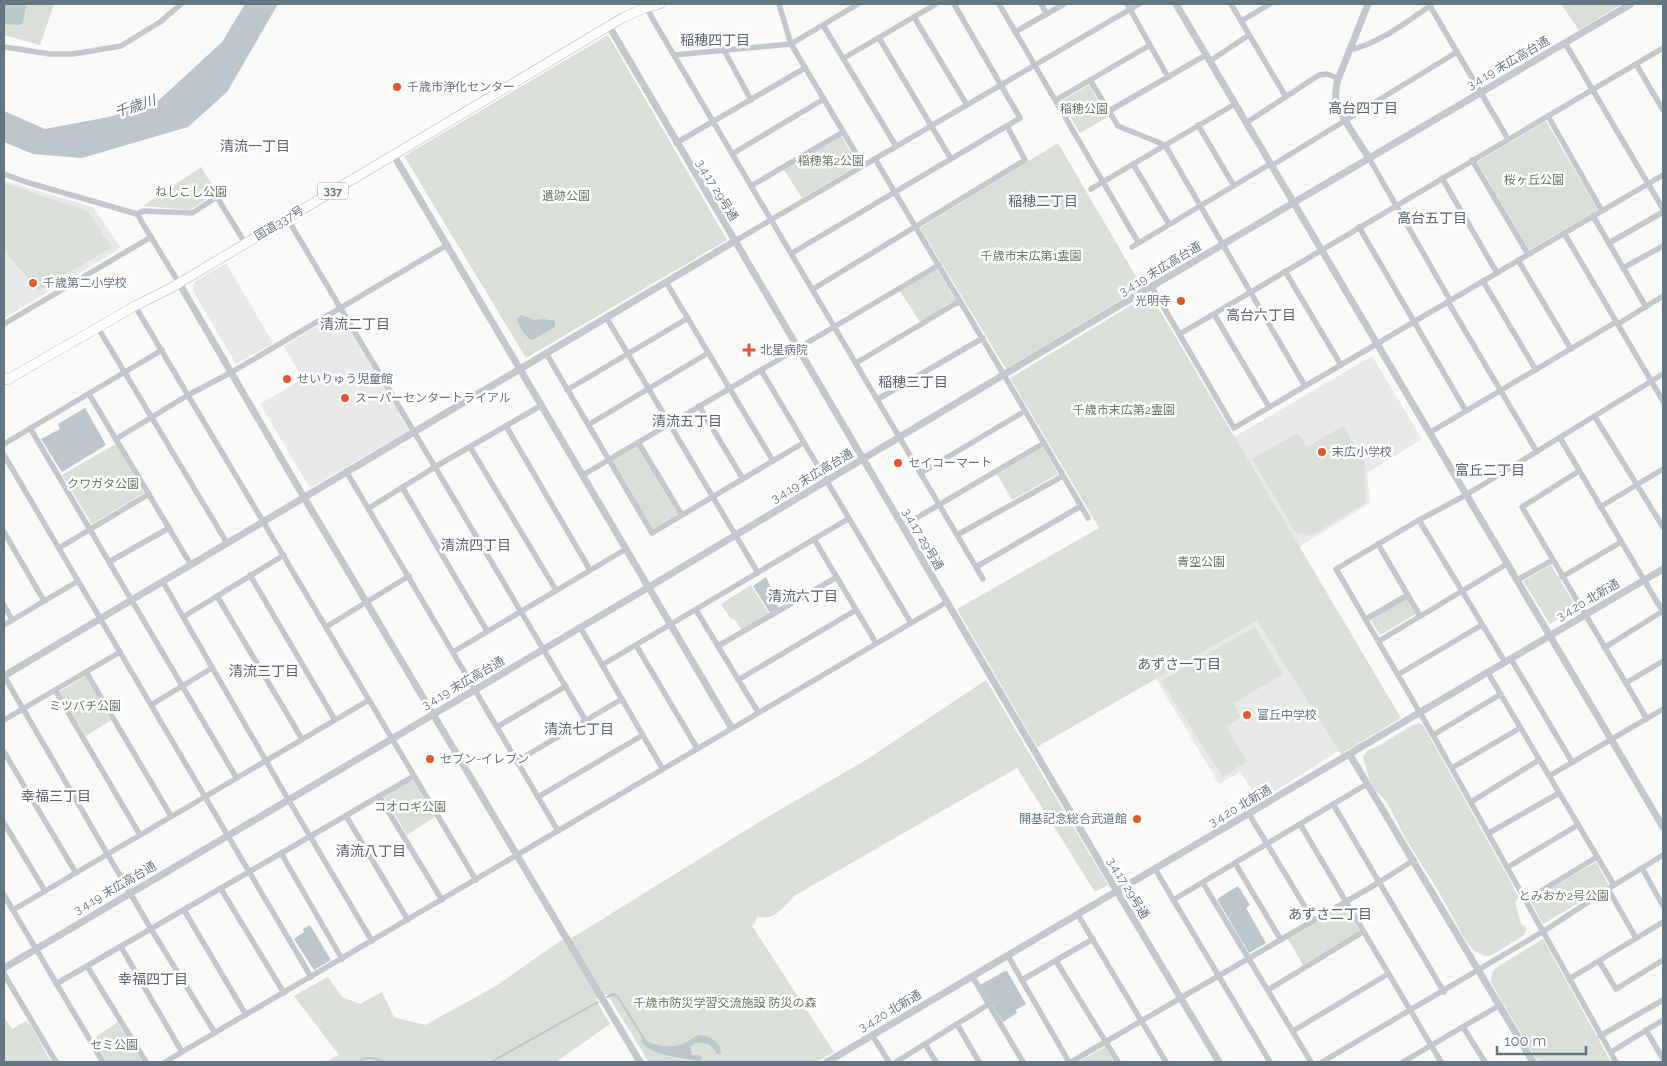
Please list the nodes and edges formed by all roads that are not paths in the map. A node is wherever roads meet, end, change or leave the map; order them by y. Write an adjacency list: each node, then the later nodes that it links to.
1 (181, 4): 30 (street)
2 (660, 4): 18 (highway, 国道337号 / 337)
3 (779, 4): 28 (street)
4 (858, 4): 22 (street)
5 (936, 4): 20 (street)
6 (954, 4): 44 (street)
7 (998, 4): 24 (street)
8 (1041, 4): 19 (street)
9 (1064, 4): 19 (street)
10 (1139, 4): 17 (street)
11 (1176, 4): 37 (street)
12 (1231, 4): 21 (street)
13 (1270, 4): 21 (street)
14 (1368, 4): 33 (street)
15 (1631, 4): 27 (street, 3.4.19 末広高台通)
16 (1431, 5): 33 (street); 34 (street)
17 (1129, 6): 29 (street); 39 (street)
18 (648, 7): 23 (highway, 国道337号 / 337); 35 (street)
19 (1047, 14): 24 (street)
20 (914, 16): 26 (street); 52 (street)
21 (1241, 21): 25 (street)
22 (823, 25): 28 (street); 36 (street)
23 (609, 26): 64 (street, 3.4.17 29号通); 67 (highway, 国道337号 / 337)
24 (1016, 32): 39 (street)
25 (1249, 35): 37 (street); 47 (street)
26 (879, 38): 36 (street); 60 (street)
27 (1565, 43): 45 (street); 46 (street, 3.4.19 末広高台通)
28 (791, 44): 32 (street); 40 (street)
29 (1150, 44): 41 (street); 43 (street)
30 (4, 47)
31 (1663, 48): 38 (street)
32 (724, 50): 35 (street); 49 (street)
33 (1349, 50): 42 (street)
34 (1457, 52): 46 (street); 56 (street)
35 (674, 55): 57 (street)
36 (844, 58): 66 (street)
37 (1208, 58): 41 (street); 51 (street)
38 (1636, 64): 45 (street); 53 (street)
39 (1035, 65): 44 (street); 50 (street)
40 (805, 68): 48 (street); 49 (street)
41 (1168, 77): 54 (street)
42 (1338, 78): 47 (street); 56 (street)
43 (1090, 80): 50 (street); 54 (street)
44 (1002, 84): 52 (street); 61 (street)
45 (1593, 90): 55 (street); 80 (street)
46 (1481, 92): 63 (street); 69 (street, 3.4.19 末広高台通)
47 (1286, 97): 58 (street)
48 (824, 99): 62 (street); 68 (street)
49 (751, 100): 57 (street)
50 (1056, 100): 79 (street)
51 (1235, 104): 58 (street); 59 (street)
52 (966, 105): 60 (street)
53 (1663, 110)
54 (1109, 111): 65 (street)
55 (1548, 116): 63 (street); 89 (street)
56 (1346, 121): 69 (street); 75 (street)
57 (713, 122): 64 (street); 68 (street)
58 (1246, 123): 75 (street)
59 (1198, 125): 65 (street); 82 (street)
60 (931, 126): 66 (street); 71 (street)
61 (1007, 126): 71 (street); 95 (street)
62 (843, 132): 74 (street); 81 (street)
63 (1508, 139): 72 (street)
64 (676, 144): 99 (street, 3.4.17 29号通)
65 (1165, 145): 73 (street); 86 (street)
66 (896, 146): 70 (street)
67 (393, 154): 92 (highway, 国道337号 / 337); 104 (street)
68 (732, 154): 81 (street)
69 (1369, 158): 85 (street, 3.4.19 末広高台通); 87 (street)
70 (874, 159): 74 (street); 84 (street)
71 (951, 159): 84 (street)
72 (1472, 160): 78 (street); 109 (street)
73 (1133, 164): 79 (street); 94 (street)
74 (863, 165): 93 (street)
75 (1271, 165): 82 (street); 85 (street)
76 (4, 174): 90 (street)
77 (1663, 175): 80 (street)
78 (1442, 178): 87 (street); 114 (street)
79 (1103, 181): 83 (street); 100 (street)
80 (1649, 184): 88 (street); 89 (street)
81 (752, 186): 93 (street)
82 (1234, 186): 86 (street)
83 (1091, 189)
84 (895, 192): 95 (street); 108 (street)
85 (1294, 203): 103 (street, 3.4.19 末広高台通); 107 (street)
86 (1200, 205): 94 (street); 103 (street)
87 (1395, 206): 96 (street); 123 (street)
88 (1663, 210): 102 (street)
89 (1602, 211): 91 (street)
90 (137, 214): 98 (street); 101 (street)
91 (1593, 216): 97 (street); 102 (street)
92 (287, 218): 101 (highway, 国道337号 / 337); 126 (street)
93 (771, 219): 99 (street); 108 (street)
94 (1169, 224): 100 (street)
95 (916, 227): 111 (street); 119 (street)
96 (1359, 227): 107 (street); 130 (street)
97 (1564, 233): 109 (street); 131 (street)
98 (151, 237): 117 (street); 132 (street)
99 (735, 241): 116 (street); 138 (street, 3.4.17 29号通)
100 (1138, 242): 106 (street)
101 (245, 243): 117 (highway, 国道337号 / 337)
102 (1609, 243): 112 (street)
103 (1222, 244): 118 (street, 3.4.19 末広高台通); 120 (street)
104 (447, 245): 126 (street); 146 (street)
105 (1663, 246): 112 (street)
106 (1132, 247)
107 (1322, 249): 113 (street); 137 (street)
108 (792, 253): 119 (street)
109 (1528, 254): 110 (street)
110 (1518, 260): 114 (street); 139 (street)
111 (939, 265): 122 (street); 133 (street)
112 (1623, 268): 125 (street)
113 (1286, 271): 120 (street); 145 (street)
114 (1497, 272): 115 (street)
115 (1483, 281): 123 (street); 148 (street)
116 (666, 282): 128 (street); 129 (street)
117 (179, 283): 124 (highway, 国道337号 / 337); 149 (street)
118 (1152, 287): 135 (street); 152 (street, 3.4.19 末広高台通)
119 (813, 289): 133 (street)
120 (1250, 292): 127 (street); 155 (street)
121 (1663, 296): 125 (street)
122 (960, 301): 136 (street); 144 (street)
123 (1449, 301): 130 (street); 159 (street)
124 (135, 306): 134 (highway, 国道337号 / 337); 140 (street)
125 (1646, 306): 131 (street)
126 (341, 307): 149 (street); 175 (street)
127 (1214, 314): 135 (street); 166 (street)
128 (606, 317): 141 (street); 143 (street)
129 (688, 318): 142 (street); 143 (street)
130 (1414, 321): 137 (street); 168 (street)
131 (1617, 323): 139 (street); 154 (street)
132 (4, 324)
133 (835, 327): 138 (street); 144 (street)
134 (98, 328): 150 (street); 153 (highway, 国道337号 / 337)
135 (1180, 334): 166 (street)
136 (982, 338): 152 (street); 162 (street)
137 (1377, 343): 145 (street); 176 (street)
138 (798, 348): 147 (street); 187 (street, 3.4.17 29号通)
139 (1571, 349): 148 (street)
140 (162, 350): 150 (street); 161 (street)
141 (546, 353): 146 (street); 158 (street)
142 (708, 353): 156 (street); 157 (street)
143 (627, 354): 156 (street); 158 (street)
144 (856, 363): 162 (street)
145 (1341, 365): 155 (street)
146 (520, 368): 164 (street); 175 (street)
147 (761, 370): 157 (street); 181 (street)
148 (1536, 370): 159 (street)
149 (232, 372): 161 (street); 203 (street)
150 (125, 373): 160 (street); 169 (street)
151 (1663, 374): 154 (street)
152 (1004, 375): 167 (street); 177 (street, 3.4.19 末広高台通)
153 (5, 380)
154 (1651, 381): 163 (street); 170 (street)
155 (1305, 386): 166 (street)
156 (648, 389): 171 (street); 172 (street)
157 (729, 389): 165 (street); 189 (street)
158 (567, 390): 172 (street)
159 (1501, 391): 168 (street); 185 (street)
160 (89, 394): 174 (street); 179 (street)
161 (188, 395): 169 (street); 213 (street)
162 (878, 399): 177 (street)
163 (1663, 401)
164 (542, 405): 173 (street); 195 (street)
165 (699, 406): 171 (street); 197 (street)
166 (1269, 407)
167 (1025, 411): 182 (street); 194 (street)
168 (1466, 411): 176 (street)
169 (152, 417): 179 (street); 223 (street)
170 (1595, 417): 178 (street); 199 (street)
171 (669, 424): 180 (street); 204 (street)
172 (588, 425): 188 (street)
173 (506, 426): 184 (street); 234 (street)
174 (30, 428): 183 (street); 217 (street)
175 (414, 431): 190 (street); 192 (street)
176 (1429, 433): 202 (street)
177 (900, 437): 187 (street, 3.4.19 末広高台通); 194 (street)
178 (1560, 438): 185 (street); 193 (street)
179 (116, 439): 201 (street)
180 (638, 442): 188 (street); 209 (street)
181 (803, 443): 189 (street); 198 (street)
182 (1044, 443): 196 (street); 205 (street)
183 (4, 444)
184 (470, 447): 190 (street); 246 (street)
185 (1537, 452): 202 (street)
186 (4, 455): 225 (street)
187 (864, 459): 198 (street, 3.4.19 末広高台通); 214 (street, 3.4.17 29号通)
188 (608, 460): 195 (street); 209 (street)
189 (773, 461): 197 (street)
190 (435, 467): 200 (street); 255 (street)
191 (1663, 469): 199 (street)
192 (346, 471): 203 (street); 208 (street)
193 (1579, 471): 207 (street); 228 (street)
194 (921, 473): 205 (street)
195 (583, 475): 226 (street)
196 (1063, 476): 206 (street); 220 (street)
197 (743, 479): 204 (street)
198 (825, 481): 211 (street); 219 (street, 3.4.19 末広高台通)
199 (1638, 484): 207 (street); 215 (street)
200 (402, 487): 208 (street); 271 (street)
201 (149, 494): 216 (street); 217 (street)
202 (1466, 495): 212 (street); 230 (street)
203 (303, 496): 213 (street); 253 (street)
204 (713, 497): 209 (street); 219 (street)
205 (939, 504): 214 (street); 220 (street)
206 (1081, 506): 210 (street); 232 (street)
207 (1600, 507): 222 (street)
208 (369, 508): 237 (street)
209 (682, 515)
210 (1088, 518)
211 (848, 519): 221 (street); 265 (street)
212 (1419, 520): 224 (street); 247 (street)
213 (263, 522): 223 (street); 227 (street)
214 (903, 526): 252 (street, 3.4.17 29号通)
215 (1663, 527)
216 (168, 528): 229 (street); 231 (street)
217 (90, 529): 225 (street); 229 (street)
218 (4, 532): 251 (street)
219 (736, 535): 235 (street); 245 (street, 3.4.19 末広高台通)
220 (957, 535): 232 (street)
221 (814, 540): 235 (street); 238 (street)
222 (1621, 542): 239 (street); 242 (street)
223 (227, 544): 231 (street)
224 (1378, 544): 248 (street); 263 (street)
225 (58, 548): 243 (street)
226 (626, 549): 234 (street); 245 (street)
227 (284, 555): 236 (street); 269 (street)
228 (1553, 560): 239 (street); 241 (street)
229 (109, 562): 250 (street)
230 (1507, 564): 241 (street); 247 (street)
231 (191, 565): 244 (street)
232 (976, 567): 240 (street)
233 (1663, 569): 242 (street, 3.4.20 北新通)
234 (590, 570): 246 (street)
235 (758, 573): 256 (street)
236 (250, 575): 249 (street); 306 (street)
237 (409, 576): 253 (street); 280 (street)
238 (837, 577): 257 (street); 276 (street)
239 (1562, 577): 259 (street)
240 (983, 579)
241 (1517, 580): 272 (street)
242 (1644, 580): 258 (street); 259 (street, 3.4.20 北新通)
243 (78, 581): 251 (street); 262 (street)
244 (163, 582): 250 (street); 261 (street)
245 (649, 587): 267 (street); 270 (street, 3.4.19 末広高台通)
246 (556, 590): 255 (street)
247 (1462, 591): 260 (street); 268 (street)
248 (1408, 595): 260 (street); 263 (street)
249 (216, 596): 261 (street); 314 (street)
250 (131, 600): 262 (street); 291 (street)
251 (44, 601): 264 (street)
252 (947, 602): 265 (street); 369 (street, 3.4.17 29号通)
253 (367, 603): 269 (street); 303 (street)
254 (4, 606): 264 (street)
255 (522, 610): 271 (street); 277 (street)
256 (696, 610): 267 (street); 276 (street)
257 (856, 610): 274 (street); 289 (street)
258 (1663, 612): 278 (street)
259 (1585, 614): 272 (street, 3.4.20 北新通); 278 (street)
260 (1420, 616): 273 (street)
261 (183, 617): 284 (street)
262 (101, 618): 279 (street); 288 (street)
263 (1366, 619): 273 (street)
264 (12, 620): 266 (street)
265 (911, 623): 274 (street)
266 (4, 625)
267 (671, 625): 275 (street); 309 (street)
268 (1482, 625): 282 (street); 287 (street)
269 (326, 627): 297 (street)
270 (580, 627): 277 (street, 3.4.19 末広高台通); 283 (street)
271 (487, 631): 280 (street)
272 (1550, 635): 282 (street, 3.4.20 北新通); 315 (street)
273 (1379, 641): 287 (street)
274 (876, 643): 301 (street)
275 (636, 645): 283 (street); 316 (street)
276 (718, 646): 289 (street)
277 (544, 648): 292 (street); 294 (street, 3.4.19 末広高台通)
278 (1604, 648): 290 (street)
279 (120, 652): 285 (street); 298 (street)
280 (453, 652): 294 (street)
281 (1663, 660): 290 (street)
282 (1508, 661): 286 (street, 3.4.20 北新通); 322 (street)
283 (602, 665): 296 (street)
284 (212, 668): 291 (street); 319 (street)
285 (86, 672): 293 (street); 337 (street)
286 (1488, 673): 295 (street); 302 (street, 3.4.20 北新通)
287 (1398, 674): 302 (street)
288 (4, 676): 299 (street)
289 (738, 680): 301 (street)
290 (1626, 683): 304 (street)
291 (182, 686): 298 (street); 327 (street)
292 (566, 686): 307 (street); 308 (street)
293 (55, 690): 299 (street); 345 (street)
294 (475, 690): 303 (street, 3.4.19 末広高台通); 308 (street)
295 (1500, 694): 310 (street); 311 (street)
296 (622, 699): 307 (street); 312 (street)
297 (369, 700): 306 (street); 313 (street)
298 (151, 705): 330 (street)
299 (23, 709): 305 (street); 349 (street)
300 (1663, 709): 304 (street)
301 (758, 712): 309 (street)
302 (1420, 713): 311 (street); 318 (street, 3.4.20 北新通)
303 (433, 714): 313 (street, 3.4.19 末広高台通); 352 (street)
304 (1647, 719): 315 (street)
305 (4, 720)
306 (335, 720): 314 (street)
307 (586, 721): 321 (street)
308 (497, 727): 321 (street)
309 (731, 727): 316 (street)
310 (1520, 728): 320 (street); 324 (street)
311 (1433, 735): 324 (street)
312 (643, 736): 323 (street); 332 (street)
313 (392, 738): 325 (street); 333 (street, 3.4.19 末広高台通)
314 (302, 739): 319 (street)
315 (1612, 740): 322 (street); 342 (street)
316 (696, 748): 323 (street)
317 (4, 752): 359 (street)
318 (1350, 755): 328 (street); 336 (street, 3.4.20 北新通)
319 (265, 760): 327 (street); 333 (street)
320 (1540, 760): 326 (street); 334 (street)
321 (517, 761): 332 (street)
322 (1572, 762): 326 (street)
323 (662, 768): 343 (street)
324 (1452, 768): 334 (street)
325 (414, 776): 331 (street); 361 (street)
326 (1549, 776): 329 (street)
327 (236, 777): 330 (street)
328 (1368, 784): 335 (street); 354 (street)
329 (1559, 793): 341 (street); 344 (street)
330 (204, 796): 337 (street); 346 (street)
331 (379, 796): 338 (street); 371 (street)
332 (538, 797): 343 (street)
333 (288, 799): 346 (street, 3.4.19 末広高台通); 347 (street)
334 (1471, 802): 344 (street)
335 (1333, 804): 340 (street); 363 (street)
336 (1248, 814): 348 (street); 358 (street, 3.4.20 北新通)
337 (171, 816): 345 (street)
338 (346, 816): 347 (street); 379 (street)
339 (4, 823): 367 (street)
340 (1300, 824): 348 (street); 374 (street)
341 (1578, 825): 353 (street); 356 (street)
342 (1663, 827)
343 (558, 831): 352 (street)
344 (1489, 834): 356 (street)
345 (140, 835): 349 (street)
346 (227, 835): 360 (street); 368 (street, 3.4.19 末広高台通)
347 (311, 836): 350 (street); 388 (street)
348 (1267, 844): 355 (street); 380 (street)
349 (108, 854): 359 (street); 368 (street)
350 (281, 854): 360 (street); 393 (street)
351 (1663, 855): 357 (street)
352 (516, 856): 361 (street); 436 (street)
353 (1597, 857): 364 (street); 373 (street)
354 (1414, 860): 363 (street); 399 (street)
355 (1235, 863): 362 (street); 387 (street)
356 (1508, 867): 373 (street)
357 (1642, 868): 364 (street); 375 (street)
358 (1155, 869): 369 (street, 3.4.20 北新通); 372 (street)
359 (76, 873): 367 (street)
360 (249, 873): 365 (street); 404 (street)
361 (476, 880): 371 (street)
362 (1203, 883): 372 (street); 392 (street)
363 (1378, 883): 374 (street); 409 (street)
364 (1614, 885): 366 (street)
365 (221, 889): 377 (street); 410 (street)
366 (1608, 889): 383 (street); 385 (street)
367 (45, 891): 376 (street)
368 (130, 892): 382 (street); 390 (street, 3.4.19 末広高台通)
369 (1117, 892): 378 (street, 3.4.20 北新通); 411 (street, 3.4.17 29号通)
370 (4, 895): 376 (street)
371 (442, 900): 379 (street)
372 (1173, 900): 402 (street)
373 (1526, 900): 383 (street)
374 (1345, 902): 380 (street); 384 (street)
375 (1663, 906)
376 (13, 910): 390 (street)
377 (184, 910): 382 (street); 416 (street)
378 (1078, 915): 386 (street); 391 (street, 3.4.20 北新通)
379 (408, 920): 388 (street)
380 (1313, 920): 387 (street)
381 (1663, 924): 385 (street)
382 (151, 929): 389 (street); 423 (street)
383 (1544, 931): 399 (street); 405 (street)
384 (1363, 932): 401 (street); 408 (street)
385 (1636, 938): 395 (street)
386 (1093, 939): 394 (street); 418 (street)
387 (1281, 940): 392 (street)
388 (372, 941): 393 (street)
389 (121, 947): 397 (street); 429 (street)
390 (35, 948): 398 (street, 3.4.19 末広高台通); 407 (street)
391 (1008, 956): 403 (street, 3.4.20 北新通); 406 (street)
392 (1250, 958): 402 (street); 408 (street)
393 (342, 959): 404 (street)
394 (1056, 960): 406 (street); 426 (street)
395 (1599, 960): 396 (street); 405 (street)
396 (1663, 960)
397 (87, 966): 407 (street); 434 (street)
398 (4, 968)
399 (1479, 970): 409 (street); 414 (street)
400 (4, 974): 432 (street)
401 (1388, 974): 415 (street); 422 (street)
402 (1218, 975): 411 (street); 447 (street)
403 (972, 976): 413 (street); 424 (street, 3.4.20 北新通)
404 (311, 977): 410 (street)
405 (1569, 979): 425 (street)
406 (1022, 980): 443 (street)
407 (56, 984): 433 (street)
408 (1268, 990): 422 (street)
409 (1444, 992): 415 (street)
410 (284, 993): 416 (street)
411 (1181, 997): 418 (street); 446 (street, 3.4.17 29号通)
412 (1663, 1000): 425 (street)
413 (989, 1004): 419 (street); 442 (street)
414 (1500, 1005): 420 (street); 453 (street)
415 (1411, 1011): 428 (street); 449 (street)
416 (246, 1015): 423 (street)
417 (1663, 1020): 421 (street)
418 (1141, 1021): 426 (street); 445 (street)
419 (957, 1024): 427 (street); 441 (street)
420 (1463, 1027): 428 (street); 452 (street)
421 (1646, 1030): 430 (street); 431 (street)
422 (1293, 1031): 448 (street)
423 (215, 1033): 429 (street)
424 (872, 1035): 437 (street, 3.4.20 北新通); 438 (street)
425 (1600, 1036): 430 (street)
426 (1106, 1042): 443 (street); 444 (street)
427 (925, 1044): 439 (street); 440 (street)
428 (1431, 1046): 450 (street); 451 (street)
429 (182, 1052): 435 (street)
430 (1611, 1052): 454 (street)
431 (1663, 1059)
432 (56, 1062)
433 (103, 1062)
434 (146, 1062)
435 (165, 1062)
436 (640, 1062)
437 (827, 1062)
438 (889, 1062)
439 (896, 1062)
440 (936, 1062)
441 (980, 1062)
442 (1023, 1062)
443 (1070, 1062)
444 (1118, 1062)
445 (1166, 1062)
446 (1219, 1062)
447 (1270, 1062)
448 (1312, 1062)
449 (1322, 1062)
450 (1404, 1062)
451 (1441, 1062)
452 (1485, 1062)
453 (1533, 1062)
454 (1616, 1062)

